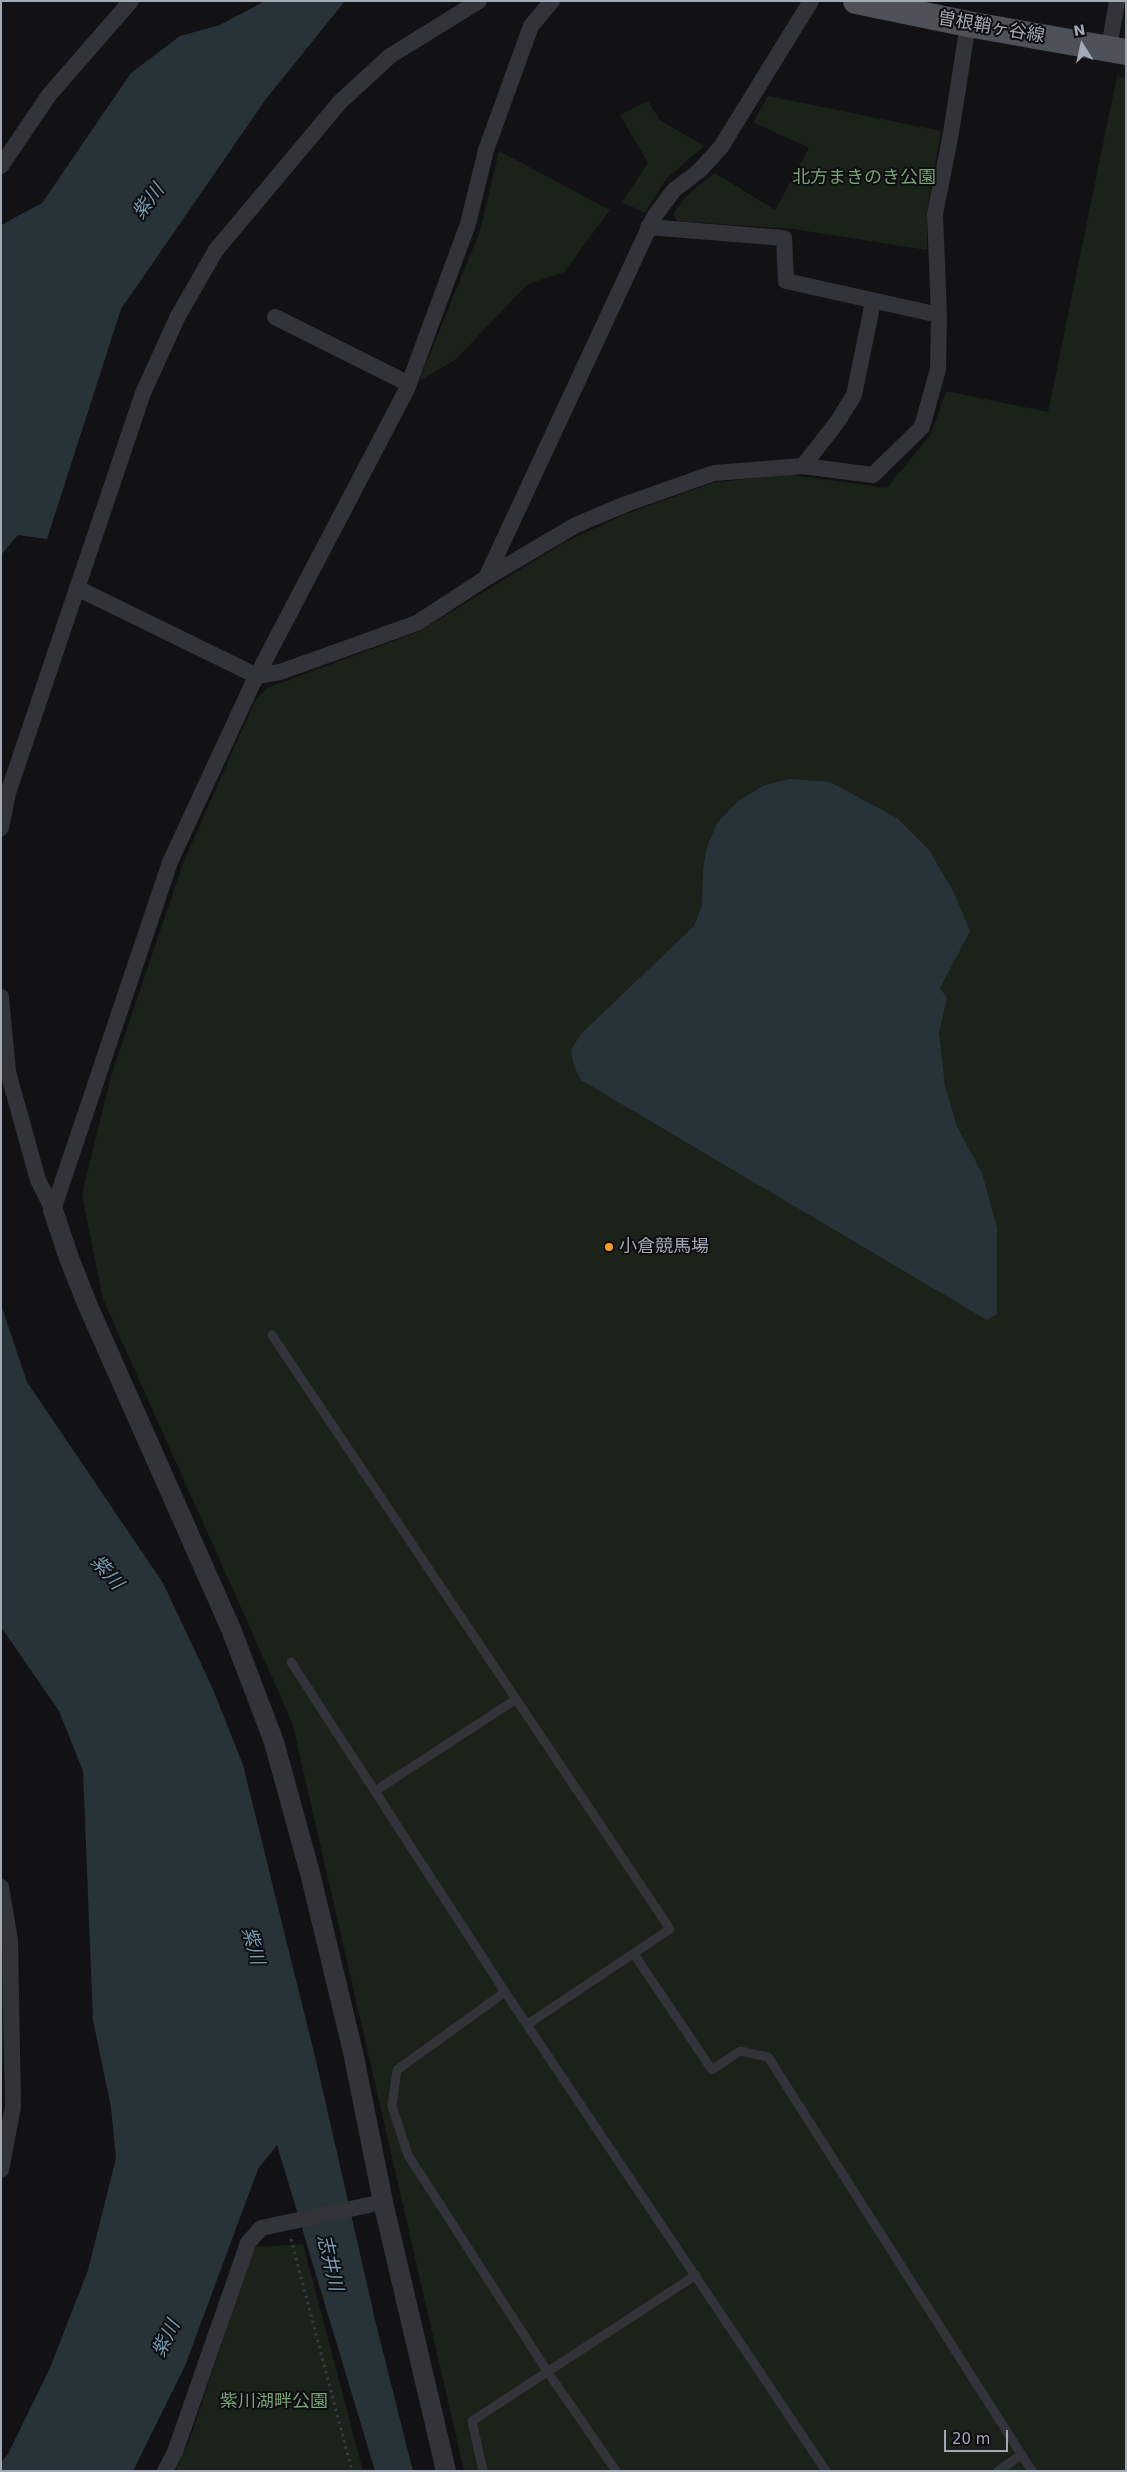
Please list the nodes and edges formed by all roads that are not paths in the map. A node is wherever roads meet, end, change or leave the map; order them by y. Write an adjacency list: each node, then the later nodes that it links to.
1 (131, 1): 10 (street)
2 (479, 1): 18 (street)
3 (552, 1): 15 (street)
4 (811, 1): 11 (street)
5 (856, 1): 7 (main road, 曽根鞘ヶ谷線)
6 (1117, 1): 9 (street)
7 (916, 7): 8 (main road, 曽根鞘ヶ谷線)
8 (968, 24): 9 (main road, 曽根鞘ヶ谷線); 13 (street)
9 (1118, 50)
10 (1, 166)
11 (648, 227): 12 (street); 17 (street)
12 (873, 302): 13 (street); 16 (street)
13 (939, 316): 16 (street)
14 (275, 317): 15 (street)
15 (409, 384): 19 (street)
16 (804, 466): 17 (street)
17 (486, 578): 19 (street)
18 (77, 588): 19 (street); 20 (street)
19 (257, 676): 22 (street)
20 (1, 828)
21 (1, 996): 22 (street)
22 (54, 1210): 32 (street)
23 (272, 1335): 25 (lane)
24 (291, 1662): 26 (lane)
25 (515, 1700): 26 (lane); 28 (lane)
26 (375, 1791): 29 (lane)
27 (1, 1887): 31 (street)
28 (634, 1954): 30 (lane); 35 (lane)
29 (505, 1992): 30 (lane); 34 (lane)
30 (528, 2024): 33 (lane)
31 (1, 2170)
32 (383, 2202): 36 (street); 37 (street)
33 (696, 2275): 34 (lane); 40 (lane)
34 (546, 2371): 38 (lane); 39 (lane)
35 (1021, 2455): 41 (lane); 42 (lane)
36 (165, 2471)
37 (446, 2471)
38 (482, 2471)
39 (616, 2471)
40 (826, 2471)
41 (998, 2471)
42 (1032, 2471)

